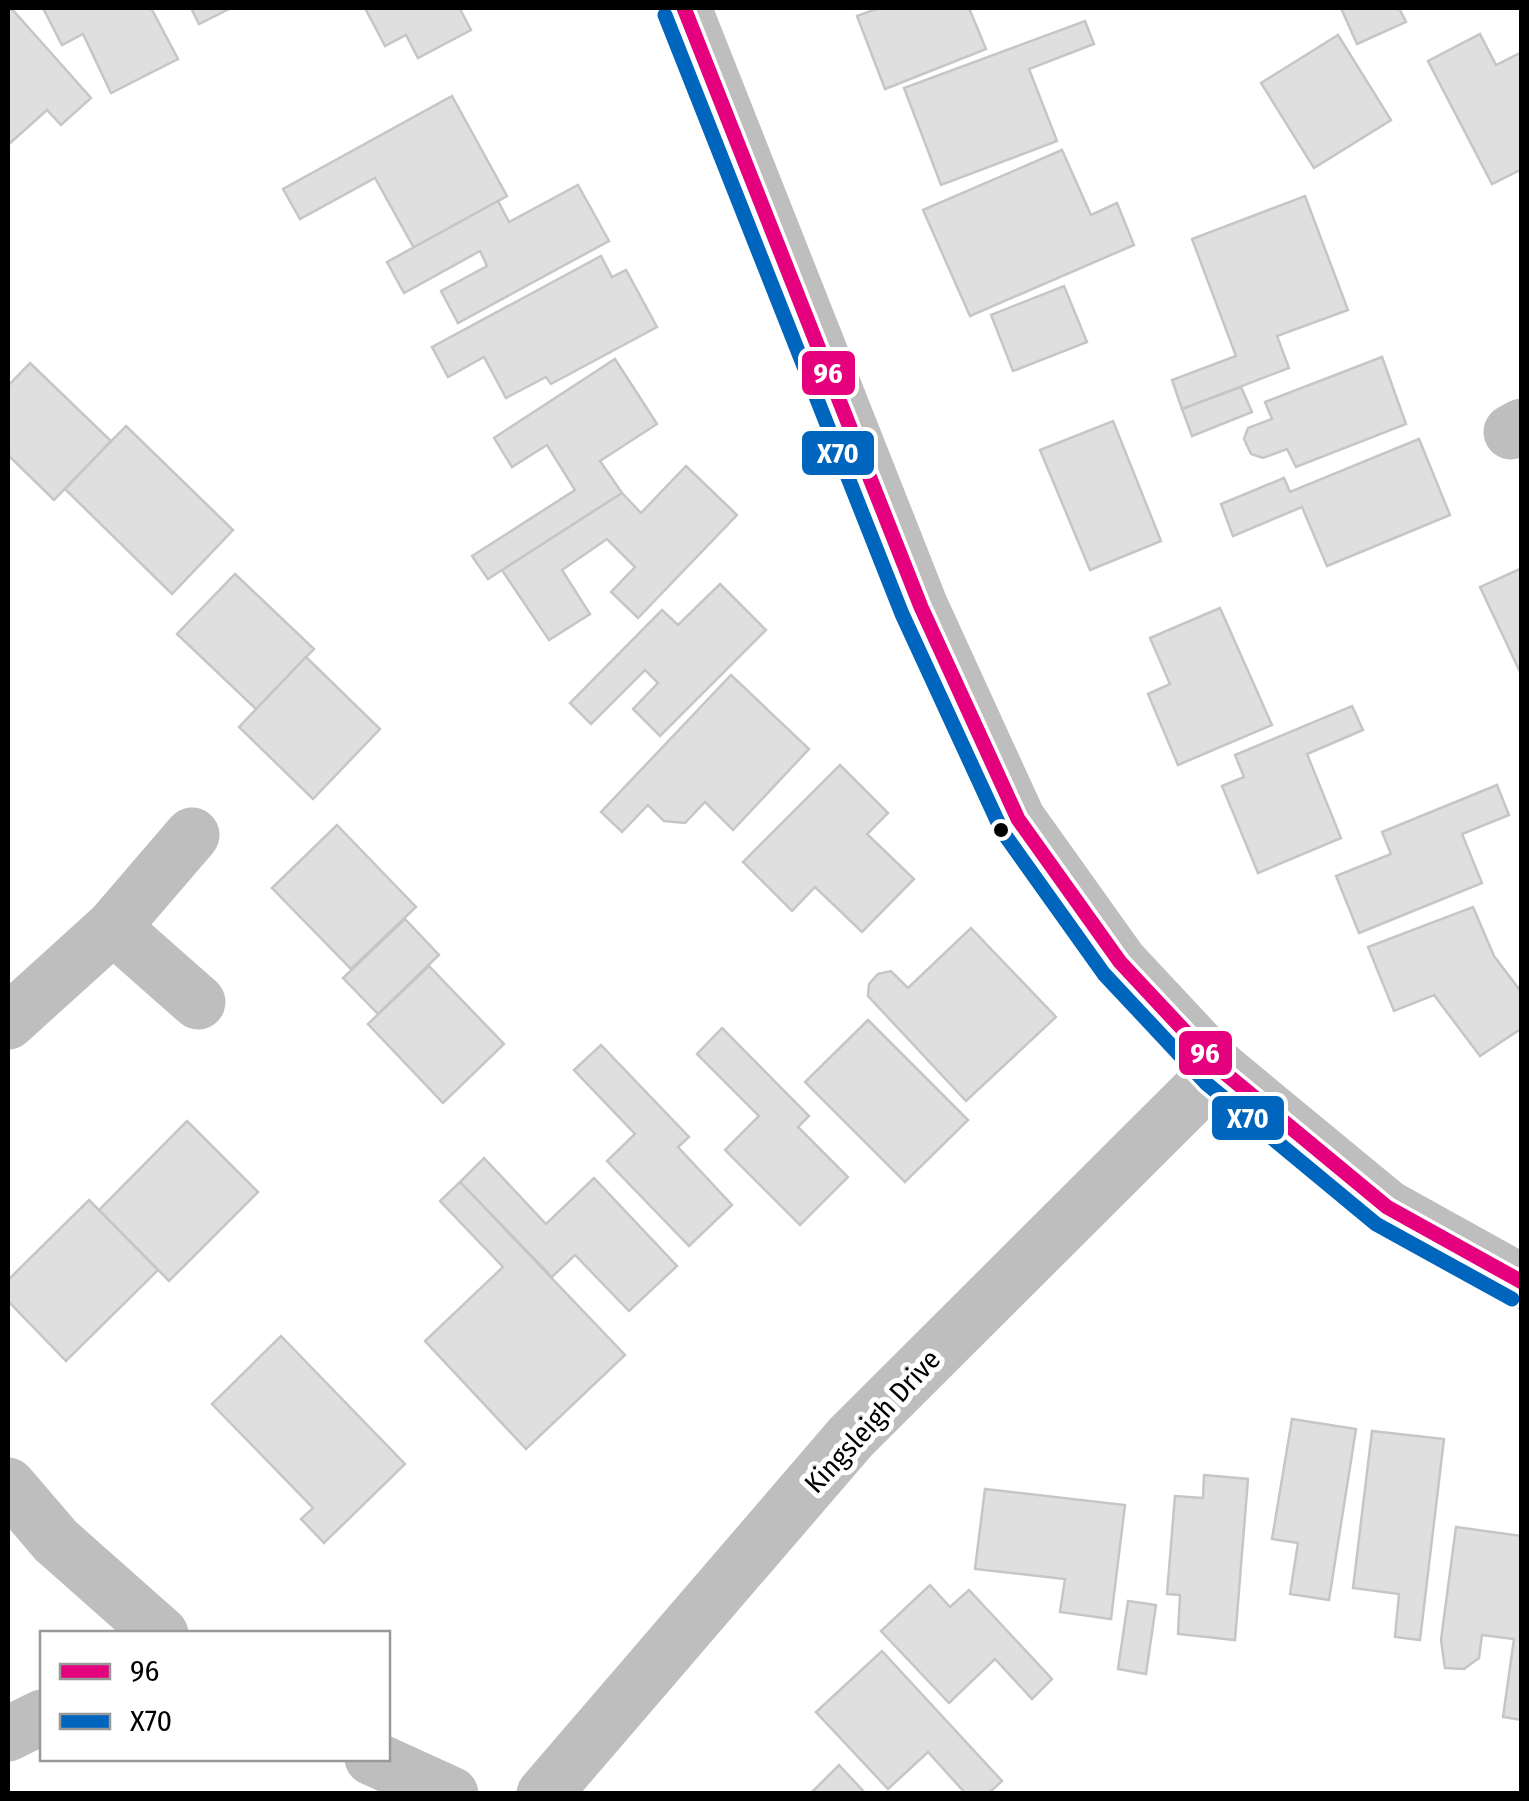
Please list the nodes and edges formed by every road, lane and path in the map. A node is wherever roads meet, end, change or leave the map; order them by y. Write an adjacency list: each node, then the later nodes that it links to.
1 (684, 8): 6 (street)
2 (192, 835): 3 (street)
3 (113, 926): 4 (street); 5 (street)
4 (198, 1002)
5 (8, 1022)
6 (1220, 1069): 7 (street); 14 (street, Kingsleigh Drive)
7 (1522, 1282)
8 (8, 1485): 9 (street)
9 (152, 1631)
10 (40, 1718): 11 (street)
11 (8, 1734)
12 (379, 1761): 13 (street)
13 (451, 1794)
14 (544, 1794)

